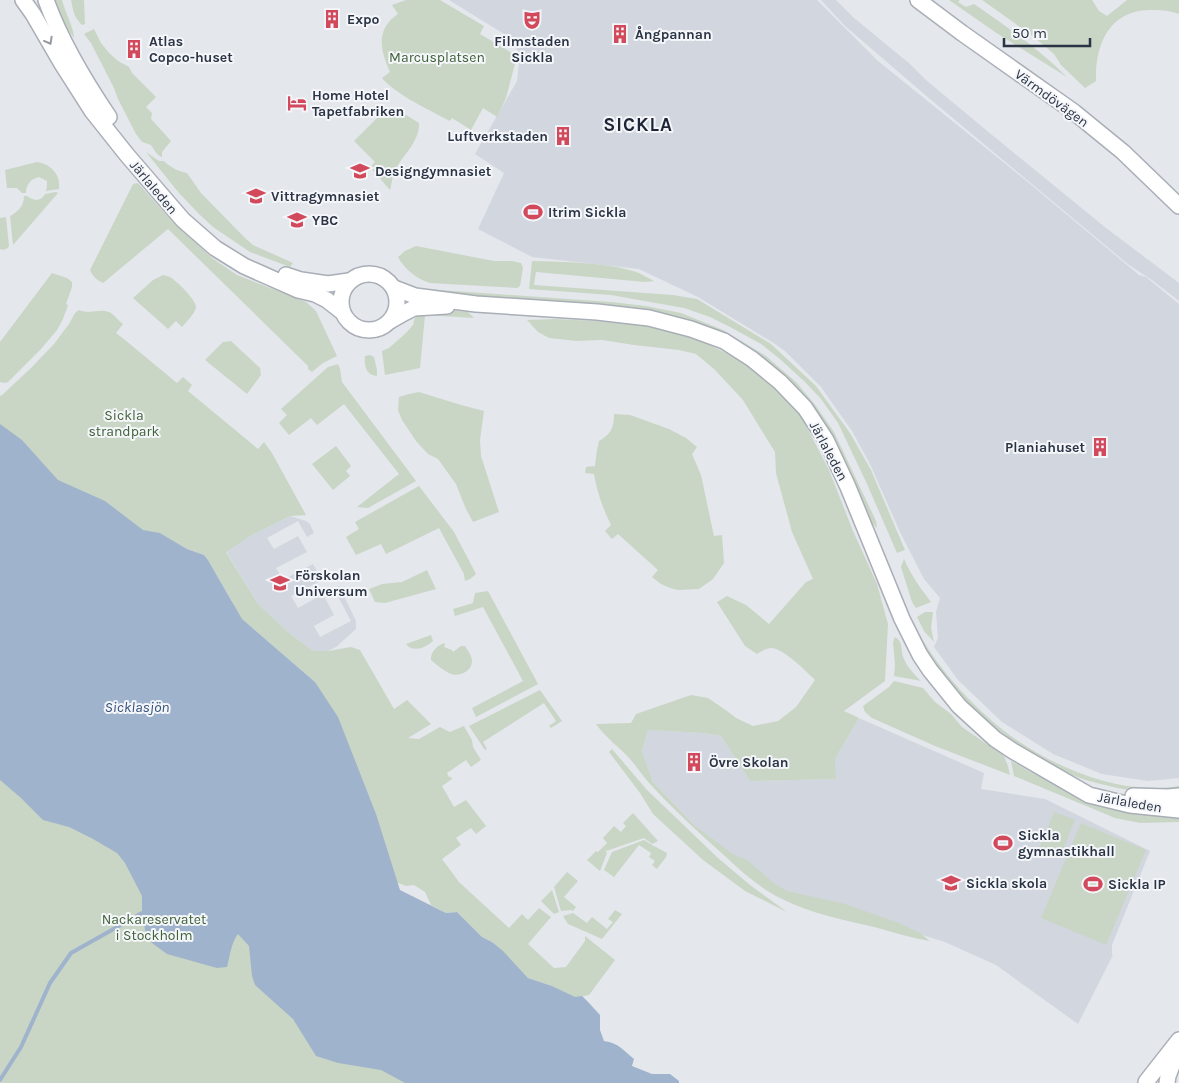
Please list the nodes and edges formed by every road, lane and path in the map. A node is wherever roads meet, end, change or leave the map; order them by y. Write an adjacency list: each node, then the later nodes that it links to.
1 (23, 0): 8 (main road, Järlaleden, one-way to 8)
2 (46, 0): 5 (main road, Järlaleden)
3 (918, 0): 4 (main road, Värmdövägen)
4 (1179, 206)
5 (348, 281): 6 (main road); 8 (main road)
6 (394, 288): 7 (main road, Järlaleden); 9 (main road)
7 (476, 304): 9 (main road, Järlaleden); 10 (main road, Järlaleden)
8 (342, 311): 9 (main road)
9 (390, 321)
10 (1056, 776): 11 (main road, Järlaleden); 12 (main road, Järlaleden)
11 (1179, 796)
12 (1179, 810)
13 (1179, 1040): 15 (main road)
14 (1179, 1047): 16 (main road)
15 (1149, 1083)
16 (1167, 1083)

